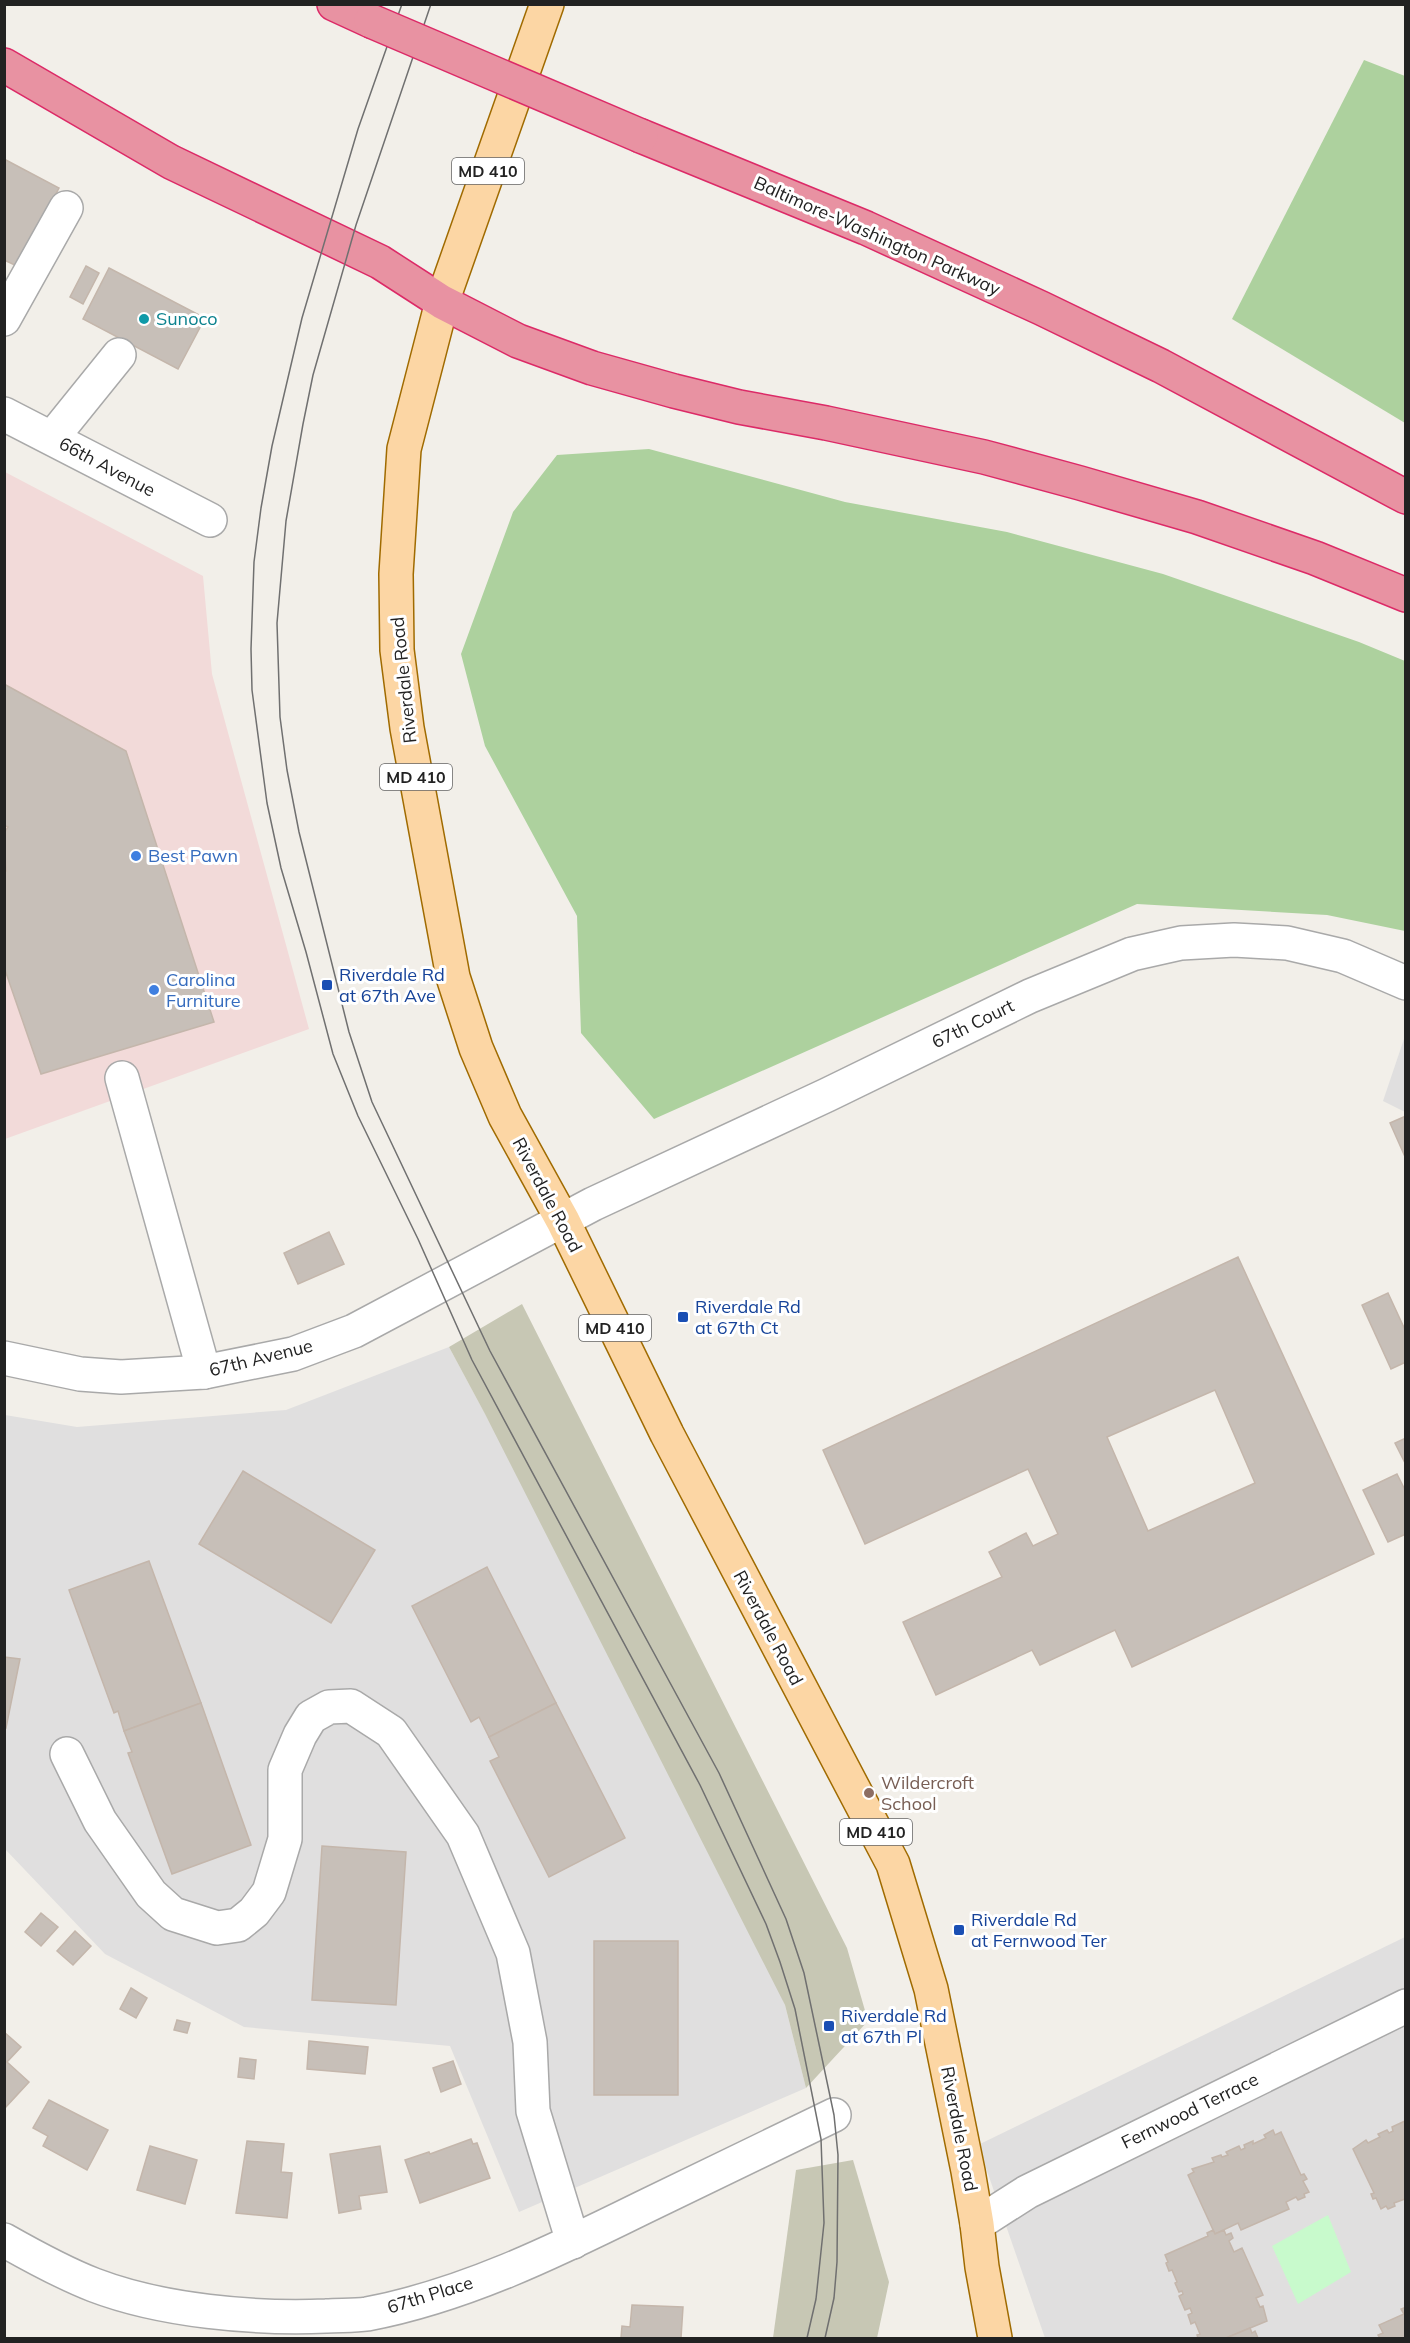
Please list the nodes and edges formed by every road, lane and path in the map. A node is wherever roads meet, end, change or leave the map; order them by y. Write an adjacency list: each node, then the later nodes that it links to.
1 (334, 4): 10 (highway, Baltimore-Washington Parkway, bridge)
2 (547, 4): 5 (main road, Riverdale Road / MD 410)
3 (4, 65): 5 (highway)
4 (66, 208): 6 (street)
5 (442, 302): 12 (highway); 15 (main road, Riverdale Road / MD 410)
6 (4, 319)
7 (119, 355): 9 (street)
8 (4, 414): 9 (street, 66th Avenue)
9 (52, 438): 11 (street, 66th Avenue)
10 (1406, 497)
11 (210, 520)
12 (1406, 595)
13 (1406, 983): 15 (street, 67th Court)
14 (122, 1078): 17 (street)
15 (562, 1221): 17 (street, 67th Avenue); 21 (main road, Riverdale Road / MD 410)
16 (4, 1359): 17 (street, 67th Avenue)
17 (204, 1372)
18 (68, 1754): 23 (street)
19 (1406, 2006): 21 (street, Fernwood Terrace)
20 (834, 2115): 23 (street, 67th Place)
21 (977, 2224): 24 (main road, Riverdale Road / MD 410)
22 (4, 2240): 23 (street, 67th Place)
23 (573, 2242)
24 (995, 2338)

